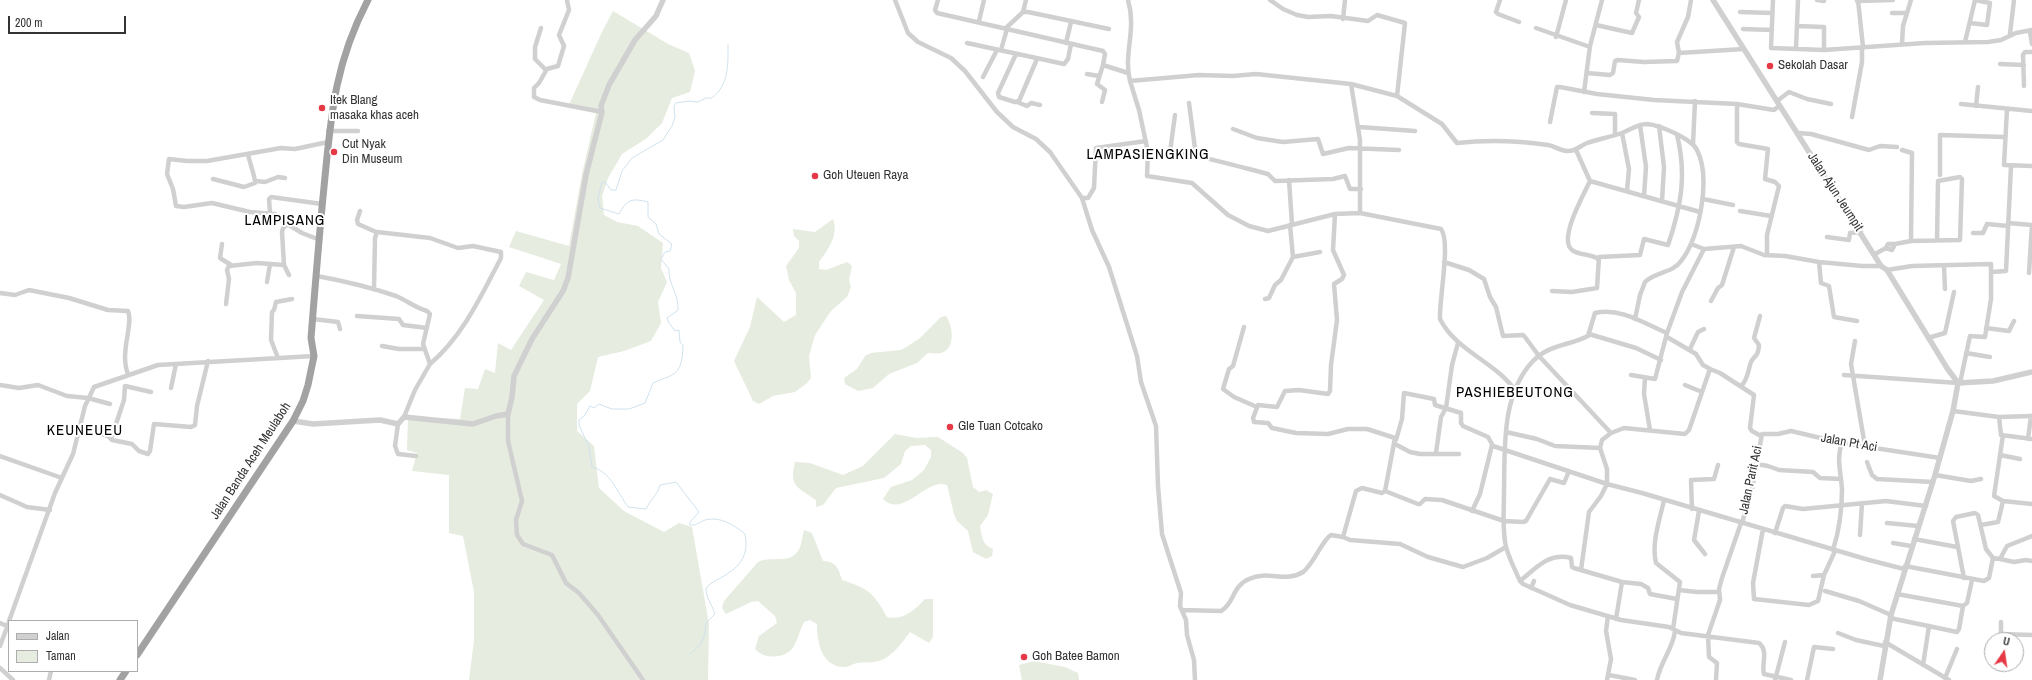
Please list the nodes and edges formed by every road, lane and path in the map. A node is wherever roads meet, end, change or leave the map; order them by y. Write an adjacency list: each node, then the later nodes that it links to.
1 (368, 0): 99 (highway, Jalan Banda Aceh Meulaboh)
2 (567, 0): 65 (street)
3 (663, 0): 89 (street)
4 (895, 0): 129 (street)
5 (938, 0): 32 (street)
6 (984, 0): 32 (street)
7 (1026, 0): 26 (street)
8 (1128, 0): 66 (street)
9 (1270, 0): 31 (street)
10 (1345, 0): 31 (street)
11 (1500, 0): 34 (street)
12 (1566, 0): 46 (street)
13 (1602, 0): 36 (street)
14 (1639, 0): 36 (street)
15 (1691, 0): 58 (street)
16 (1713, 0): 55 (street, Jalan Ajun Jeumpit)
17 (1773, 0): 28 (street)
18 (1798, 0): 37 (street)
19 (1817, 0): 24 (street)
20 (1893, 0): 25 (street)
21 (1911, 0): 30 (street)
22 (1975, 0): 35 (street); 35 (street)
23 (2014, 0): 45 (street)
24 (1824, 1)
25 (1857, 1): 53 (street)
26 (1023, 12): 33 (street); 40 (street)
27 (1740, 12): 28 (street)
28 (1772, 13): 43 (street)
29 (1892, 13): 30 (street)
30 (1906, 13): 50 (street)
31 (1343, 19): 76 (street)
32 (979, 21): 40 (street)
33 (1071, 22): 42 (street); 49 (street)
34 (1519, 22)
35 (1970, 23): 47 (street)
36 (1596, 25): 52 (street)
37 (1797, 26): 54 (street); 57 (street)
38 (541, 28): 65 (street)
39 (1536, 28): 46 (street)
40 (1006, 29): 49 (street); 56 (street)
41 (1743, 29): 43 (street)
42 (1109, 30)
43 (1772, 30): 54 (street)
44 (2031, 31): 45 (street); 51 (street)
45 (2010, 34): 47 (street)
46 (1556, 36): 52 (street)
47 (1965, 42): 50 (street)
48 (967, 43): 56 (street)
49 (1068, 44): 61 (street); 64 (street)
50 (1902, 44): 53 (street)
51 (2032, 44)
52 (1590, 47): 67 (street)
53 (1862, 47): 57 (street); 92 (street)
54 (1796, 48): 57 (street)
55 (1744, 49): 58 (street); 81 (street, Jalan Ajun Jeumpit)
56 (999, 50): 60 (street); 70 (street)
57 (1824, 50)
58 (1680, 52): 67 (street)
59 (2032, 52): 63 (street)
60 (1016, 54): 61 (street); 77 (street)
61 (1037, 59): 77 (street)
62 (2000, 64): 63 (street)
63 (2024, 65): 73 (street)
64 (1103, 66): 66 (street); 69 (street)
65 (546, 70): 89 (street)
66 (1128, 73): 71 (street)
67 (1587, 73): 75 (street)
68 (1087, 74): 69 (street)
69 (1099, 76): 78 (street)
70 (983, 77)
71 (1130, 81): 72 (street); 106 (street)
72 (1351, 84): 76 (street); 96 (street)
73 (2024, 86)
74 (1978, 87): 86 (street)
75 (1584, 92): 79 (street); 93 (street)
76 (1397, 96): 112 (street)
77 (1017, 102): 85 (street)
78 (1102, 102)
79 (1695, 102): 82 (street); 108 (street)
80 (1189, 103): 117 (street)
81 (1778, 103): 82 (street); 83 (street); 102 (street, Jalan Ajun Jeumpit)
82 (1737, 104): 141 (street)
83 (1831, 104)
84 (1962, 104): 86 (street)
85 (1040, 105)
86 (1976, 106): 87 (street)
87 (2007, 109): 88 (street); 105 (street)
88 (2032, 111)
89 (602, 112): 232 (street)
90 (1592, 113): 103 (street)
91 (1174, 115): 115 (street)
92 (1852, 117)
93 (1550, 122)
94 (1640, 125): 95 (street); 101 (street); 128 (street)
95 (1659, 126): 104 (street); 131 (street)
96 (1359, 127): 98 (street); 110 (street)
97 (1233, 129): 110 (street)
98 (1415, 130)
99 (328, 131): 100 (street); 107 (highway, Jalan Banda Aceh Meulaboh)
100 (358, 131)
101 (1622, 132): 103 (street); 127 (street)
102 (1798, 133): 109 (street); 147 (street, Jalan Ajun Jeumpit)
103 (1615, 135): 112 (street)
104 (1677, 135): 108 (street); 134 (street)
105 (2005, 137): 118 (street); 120 (street)
106 (1146, 141): 114 (street); 129 (street)
107 (328, 142): 116 (street); 132 (highway, Jalan Banda Aceh Meulaboh)
108 (1693, 144): 130 (street)
109 (1897, 147)
110 (1360, 149): 111 (street); 126 (street)
111 (1399, 150)
112 (1576, 150): 125 (street)
113 (1902, 150): 152 (street)
114 (1148, 152): 115 (street); 144 (street)
115 (1170, 152): 117 (street)
116 (248, 154): 124 (street); 138 (street)
117 (1196, 156): 123 (street)
118 (2011, 166): 119 (street); 143 (street)
119 (2032, 166)
120 (1940, 175)
121 (285, 178): 124 (street)
122 (213, 179): 124 (street)
123 (1289, 180): 126 (street); 144 (street)
124 (256, 181)
125 (1590, 181): 127 (street); 162 (street)
126 (1361, 189): 139 (street)
127 (1627, 191): 128 (street)
128 (1644, 196): 131 (street)
129 (1082, 198): 316 (street)
130 (1703, 199): 133 (street); 137 (street)
131 (1662, 201): 134 (street)
132 (322, 204): 138 (street); 150 (highway, Jalan Banda Aceh Meulaboh)
133 (1733, 205)
134 (1680, 206): 137 (street); 162 (street)
135 (360, 211): 146 (street)
136 (1740, 211): 141 (street)
137 (1700, 212): 154 (street)
138 (270, 213): 142 (street)
139 (1360, 213): 140 (street); 161 (street)
140 (1335, 214): 144 (street); 229 (street)
141 (1772, 216): 159 (street)
142 (288, 224): 150 (street); 166 (street)
143 (2008, 224): 145 (street); 148 (street); 170 (street)
144 (1291, 225): 160 (street)
145 (2032, 225): 171 (street)
146 (376, 232): 175 (street); 211 (street)
147 (1861, 232): 149 (street); 158 (street, Jalan Ajun Jeumpit)
148 (1973, 233)
149 (1827, 237)
150 (320, 240): 173 (highway, Jalan Banda Aceh Meulaboh)
151 (1937, 240): 151 (street); 152 (street)
152 (1911, 241): 158 (street)
153 (222, 244): 165 (street)
154 (1691, 244): 156 (street); 187 (street)
155 (1734, 246): 156 (street); 159 (street); 182 (street)
156 (1704, 249): 196 (street)
157 (1320, 252): 160 (street)
158 (1875, 254): 167 (street, Jalan Ajun Jeumpit)
159 (1767, 255): 163 (street)
160 (1293, 257): 181 (street)
161 (1444, 259): 199 (street); 207 (street)
162 (1598, 259): 177 (street)
163 (1819, 262): 167 (street); 188 (street)
164 (270, 264): 165 (street); 166 (street); 174 (street)
165 (231, 265): 183 (street)
166 (284, 265): 172 (street)
167 (1878, 266): 169 (street, Jalan Ajun Jeumpit)
168 (1944, 266): 169 (street); 170 (street); 176 (street)
169 (1887, 270): 197 (street, Jalan Ajun Jeumpit)
170 (1991, 272): 193 (street)
171 (2029, 273)
172 (289, 275)
173 (317, 276): 175 (street); 186 (highway, Jalan Banda Aceh Meulaboh)
174 (267, 282)
175 (374, 289): 192 (street)
176 (1945, 289)
177 (1552, 291)
178 (1954, 292): 197 (street)
179 (0, 293): 214 (street)
180 (292, 299): 206 (street)
181 (1265, 299)
182 (1712, 301)
183 (226, 304)
184 (357, 316): 192 (street)
185 (1760, 316): 222 (street)
186 (313, 319): 191 (street); 204 (highway, Jalan Banda Aceh Meulaboh)
187 (1635, 319): 195 (street); 196 (street)
188 (1857, 321)
189 (2014, 321): 193 (street)
190 (1244, 327): 229 (street)
191 (340, 328)
192 (427, 328): 201 (street)
193 (1986, 328): 203 (street)
194 (1704, 329): 202 (street)
195 (1589, 334): 207 (street); 208 (street)
196 (1667, 335): 202 (street); 208 (street)
197 (1928, 338): 219 (street, Jalan Ajun Jeumpit)
198 (1856, 341): 217 (street)
199 (1458, 343): 224 (street); 230 (street)
200 (382, 346): 201 (street)
201 (425, 349): 211 (street)
202 (1690, 349): 212 (street)
203 (1966, 353): 205 (street); 219 (street)
204 (314, 356): 206 (street); 236 (highway, Jalan Banda Aceh Meulaboh)
205 (1990, 357)
206 (278, 358): 209 (street)
207 (1537, 358): 224 (street); 241 (street)
208 (1661, 360): 218 (street)
209 (208, 361): 210 (street); 244 (street)
210 (176, 364): 214 (street); 223 (street)
211 (430, 364): 234 (street)
212 (1710, 369): 222 (street); 226 (street)
213 (2032, 372): 219 (street)
214 (128, 374): 227 (street)
215 (1631, 375): 218 (street)
216 (1844, 375): 217 (street)
217 (1853, 376): 219 (street); 249 (street)
218 (1645, 378): 239 (street)
219 (1956, 383): 231 (street)
220 (0, 385): 227 (street)
221 (1685, 385): 226 (street)
222 (1741, 386): 243 (street)
223 (171, 388)
224 (1515, 390): 240 (street)
225 (151, 392): 244 (street)
226 (1702, 392): 239 (street)
227 (88, 398): 228 (street); 238 (street)
228 (110, 404)
229 (1257, 407): 246 (street)
230 (1446, 408): 246 (street); 248 (street); 252 (street)
231 (1952, 411): 235 (street); 257 (street)
232 (508, 414): 234 (street); 340 (street)
233 (2031, 416): 235 (street); 245 (street)
234 (404, 417): 237 (street)
235 (1999, 417): 242 (street)
236 (293, 421): 237 (street); 333 (highway, Jalan Banda Aceh Meulaboh)
237 (398, 424): 256 (street)
238 (79, 427): 244 (street); 263 (street)
239 (1650, 430): 241 (street)
240 (1506, 432): 250 (street); 251 (street)
241 (1611, 433): 250 (street)
242 (2003, 435): 245 (street); 254 (street)
243 (1761, 436): 247 (street, Jalan Pt Aci); 260 (street, Jalan Parit Aci)
244 (111, 439)
245 (2030, 439)
246 (1395, 442): 252 (street); 268 (street)
247 (1842, 443): 249 (street, Jalan Pt Aci); 264 (street)
248 (1492, 445): 251 (street); 279 (street)
249 (1865, 446): 257 (street, Jalan Pt Aci)
250 (1600, 448): 267 (street)
251 (1505, 449): 262 (street); 280 (street)
252 (1436, 453): 253 (street)
253 (1459, 454)
254 (2000, 455): 258 (street); 271 (street)
255 (0, 456): 263 (street)
256 (416, 456)
257 (1938, 458): 266 (street)
258 (2020, 459)
259 (1867, 462): 266 (street)
260 (1756, 464): 264 (street); 281 (street, Jalan Parit Aci)
261 (1718, 465): 276 (street)
262 (1569, 471): 267 (street); 280 (street)
263 (62, 478): 277 (street)
264 (1841, 479): 273 (street)
265 (1982, 479): 266 (street)
266 (1930, 480): 275 (street)
267 (1606, 484): 270 (street); 301 (street)
268 (1386, 491): 279 (street); 289 (street)
269 (0, 495): 277 (street)
270 (1664, 500): 276 (street); 310 (street)
271 (2003, 501): 274 (street); 283 (street)
272 (1862, 503): 273 (street); 275 (street); 287 (street)
273 (1840, 504): 286 (street); 295 (street)
274 (2032, 504)
275 (1922, 505): 284 (street)
276 (1692, 509): 278 (street)
277 (50, 510): 320 (street)
278 (1699, 510): 281 (street); 296 (street)
279 (1472, 511): 280 (street)
280 (1504, 521): 293 (street)
281 (1741, 523): 285 (street); 312 (street, Jalan Parit Aci)
282 (1887, 523): 284 (street)
283 (1981, 525): 294 (street); 297 (street)
284 (1915, 526): 290 (street)
285 (1763, 529): 286 (street); 302 (street)
286 (1775, 533): 295 (street)
287 (1860, 535)
288 (2032, 536): 298 (street)
289 (1343, 537): 293 (street); 316 (street)
290 (1914, 539): 292 (street); 294 (street)
291 (1893, 543): 292 (street)
292 (1908, 546): 300 (street)
293 (1506, 547): 306 (street)
294 (1957, 547): 304 (street)
295 (1834, 550): 300 (street); 302 (street)
296 (1705, 554)
297 (1993, 558): 298 (street); 305 (street)
298 (2000, 559): 299 (street)
299 (2032, 561)
300 (1901, 567): 304 (street); 313 (street)
301 (1581, 570): 306 (street); 308 (street)
302 (1824, 575): 303 (street)
303 (1813, 576)
304 (1964, 578): 305 (street)
305 (1972, 580): 315 (street)
306 (1520, 581): 309 (street)
307 (1534, 581): 309 (street)
308 (1622, 582): 314 (street); 319 (street)
309 (1531, 588): 318 (street)
310 (1679, 590): 312 (street); 314 (street)
311 (1825, 591): 317 (street)
312 (1719, 592): 326 (street, Jalan Parit Aci)
313 (1897, 594): 315 (street); 317 (street)
314 (1677, 599): 324 (street)
315 (1963, 606): 323 (street)
316 (1182, 610): 341 (street)
317 (1888, 615): 323 (street); 329 (street)
318 (1608, 616): 319 (street); 336 (street)
319 (1616, 619): 324 (street)
320 (10, 620)
321 (2001, 622): 327 (street)
322 (8, 626): 330 (street)
323 (1929, 626): 334 (street)
324 (1674, 630): 326 (street); 343 (street)
325 (1838, 633): 329 (street)
326 (1708, 635): 337 (street); 344 (street, Jalan Parit Aci)
327 (2032, 635)
328 (1785, 642): 337 (street)
329 (1882, 645): 334 (street); 347 (street)
330 (0, 646)
331 (1833, 649): 346 (street)
332 (1957, 649): 338 (street)
333 (138, 654)
334 (1923, 665): 338 (street)
335 (0, 668): 339 (street)
336 (1608, 678): 342 (street)
337 (1776, 678): 345 (street)
338 (1947, 679)
339 (13, 680)
340 (643, 680)
341 (1195, 680)
342 (1635, 680)
343 (1657, 680)
344 (1716, 680)
345 (1791, 680)
346 (1807, 680)
347 (1880, 680)

